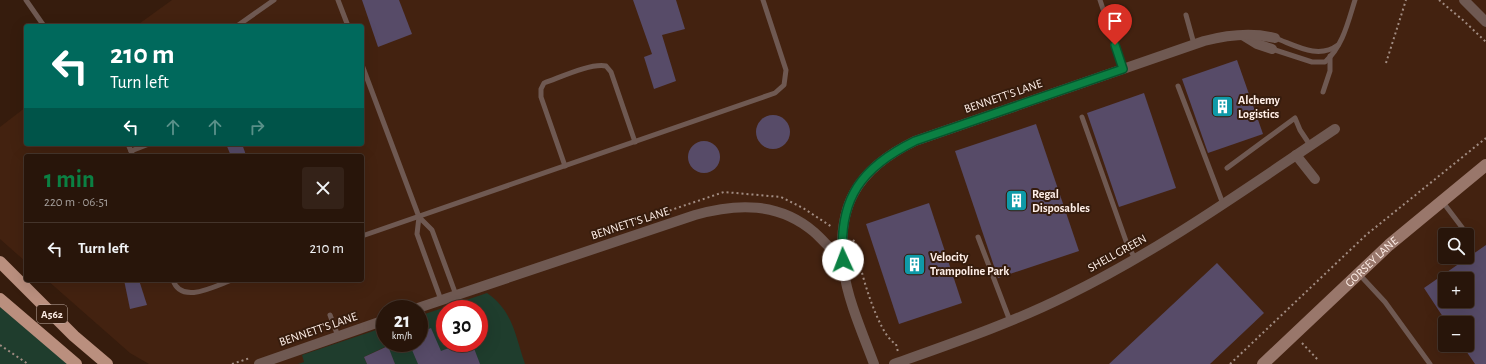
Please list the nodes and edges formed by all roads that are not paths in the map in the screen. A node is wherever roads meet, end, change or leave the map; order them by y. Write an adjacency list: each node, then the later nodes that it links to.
1 (26, 0): 10 (lane)
2 (274, 0): 11 (lane)
3 (338, 0): 12 (lane)
4 (762, 0): 26 (lane)
5 (1100, 0): 20 (lane)
6 (1355, 0): 15 (lane)
7 (1464, 0): 9 (street)
8 (1186, 15): 16 (lane)
9 (1486, 22)
10 (43, 24)
11 (240, 24)
12 (347, 24)
13 (1244, 36): 14 (street, BENNETT'S LANE); 16 (street, BENNETT'S LANE); 17 (street)
14 (1275, 38): 18 (lane, BENNETT'S LANE)
15 (1340, 43): 18 (lane); 19 (lane)
16 (1194, 44): 20 (street, BENNETT'S LANE)
17 (1272, 49): 19 (lane)
18 (1328, 51): 19 (lane)
19 (1330, 57): 23 (lane)
20 (1123, 69): 42 (street, BENNETT'S LANE)
21 (364, 70): 37 (lane)
22 (1178, 86): 36 (lane)
23 (1323, 92)
24 (1082, 118): 41 (lane)
25 (1335, 129): 27 (street, SHELL GREEN)
26 (635, 142): 32 (lane); 32 (lane)
27 (1310, 145): 30 (street, SHELL GREEN); 33 (lane)
28 (145, 146): 29 (lane)
29 (132, 153)
30 (1296, 155): 34 (street); 36 (street, SHELL GREEN)
31 (1486, 165): 35 (street, GORSEY LANE)
32 (564, 166): 37 (lane)
33 (1227, 168)
34 (1315, 179)
35 (1442, 201): 38 (lane); 44 (street, GORSEY LANE)
36 (1223, 204): 41 (street, SHELL GREEN)
37 (419, 217): 39 (lane); 47 (lane); 49 (lane)
38 (1462, 228)
39 (364, 235)
40 (978, 237): 51 (lane)
41 (1134, 259): 51 (street, SHELL GREEN)
42 (843, 260): 47 (street, BENNETT'S LANE); 57 (street, BENNETT'S LANE)
43 (0, 262): 55 (main road, A562)
44 (1359, 274): 59 (street, GORSEY LANE); 60 (lane)
45 (174, 282): 46 (lane)
46 (226, 282)
47 (456, 294): 49 (street, BENNETT'S LANE)
48 (0, 299): 54 (main road, A562)
49 (441, 300)
50 (330, 315): 53 (lane)
51 (1010, 321): 58 (street, SHELL GREEN)
52 (376, 323): 53 (street, BENNETT'S LANE)
53 (338, 336): 56 (street, BENNETT'S LANE)
54 (76, 364)
55 (107, 364)
56 (259, 364)
57 (874, 364)
58 (894, 364)
59 (1263, 364)
60 (1430, 364)

